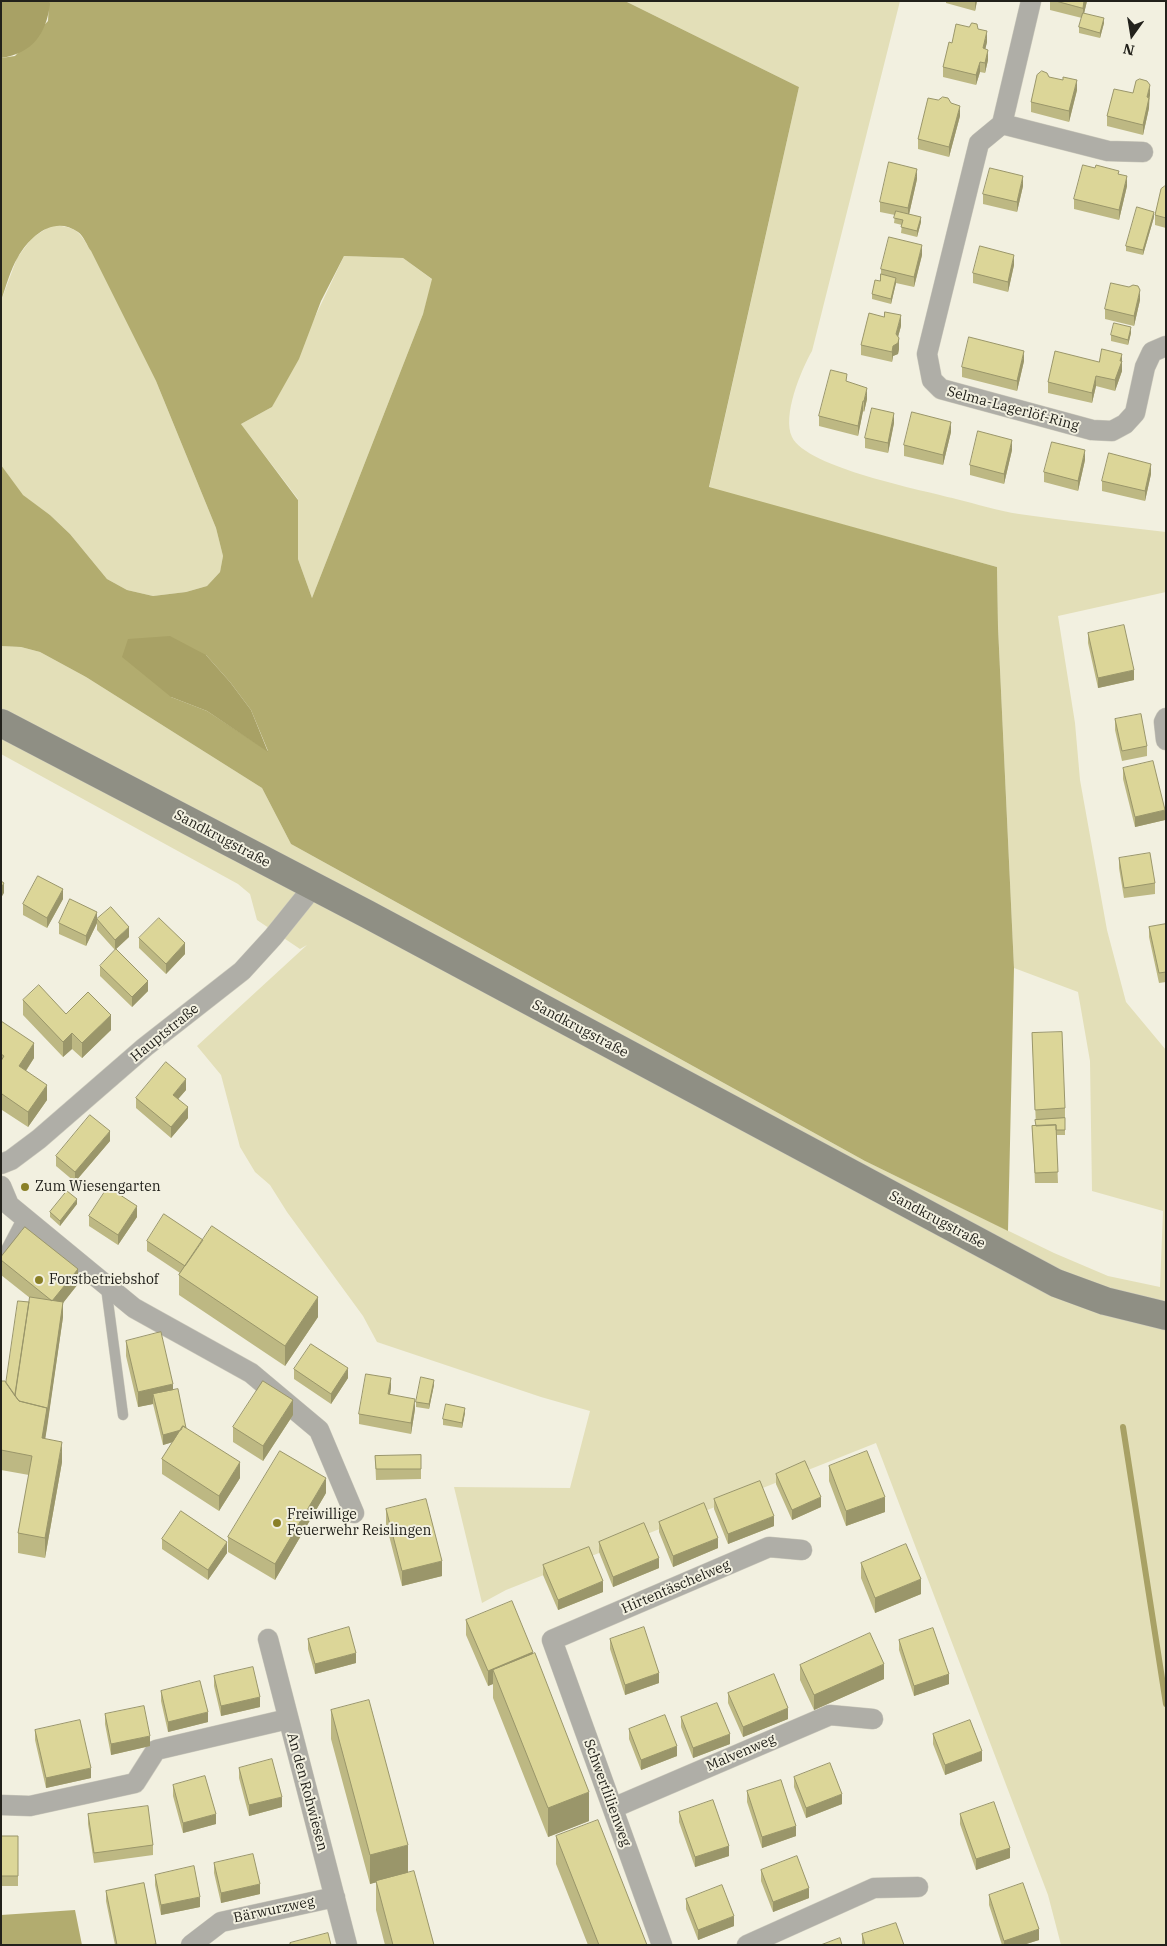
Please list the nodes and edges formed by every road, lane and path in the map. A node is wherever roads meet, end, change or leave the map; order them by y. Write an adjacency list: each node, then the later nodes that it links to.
1 (1031, 1): 2 (street)
2 (1002, 124): 3 (street); 4 (street, Selma-Lagerlöf-Ring)
3 (1143, 152)
4 (1166, 346)
5 (1166, 718): 7 (street)
6 (1, 723): 8 (street, Sandkrugstraße)
7 (1166, 740)
8 (314, 886): 9 (street, Hauptstraße); 14 (street, Sandkrugstraße)
9 (1, 1164)
10 (1, 1186): 11 (street)
11 (23, 1217): 12 (lane); 13 (street)
12 (1, 1259)
13 (105, 1284): 15 (lane); 16 (street)
14 (1166, 1316)
15 (123, 1415)
16 (354, 1512)
17 (802, 1550): 19 (street, Hirtentäschelweg)
18 (268, 1639): 20 (street, An den Rohwiesen)
19 (552, 1640): 23 (street, Schwertlilienweg)
20 (288, 1719): 22 (street); 25 (street, An den Rohwiesen)
21 (873, 1719): 23 (street, Malvenweg)
22 (1, 1806)
23 (613, 1808): 28 (street, Schwertlilienweg)
24 (918, 1887): 29 (street)
25 (335, 1897): 26 (street, Bärwurzweg); 27 (street, An den Rohwiesen)
26 (191, 1945)
27 (347, 1945)
28 (662, 1945)
29 (747, 1945)

